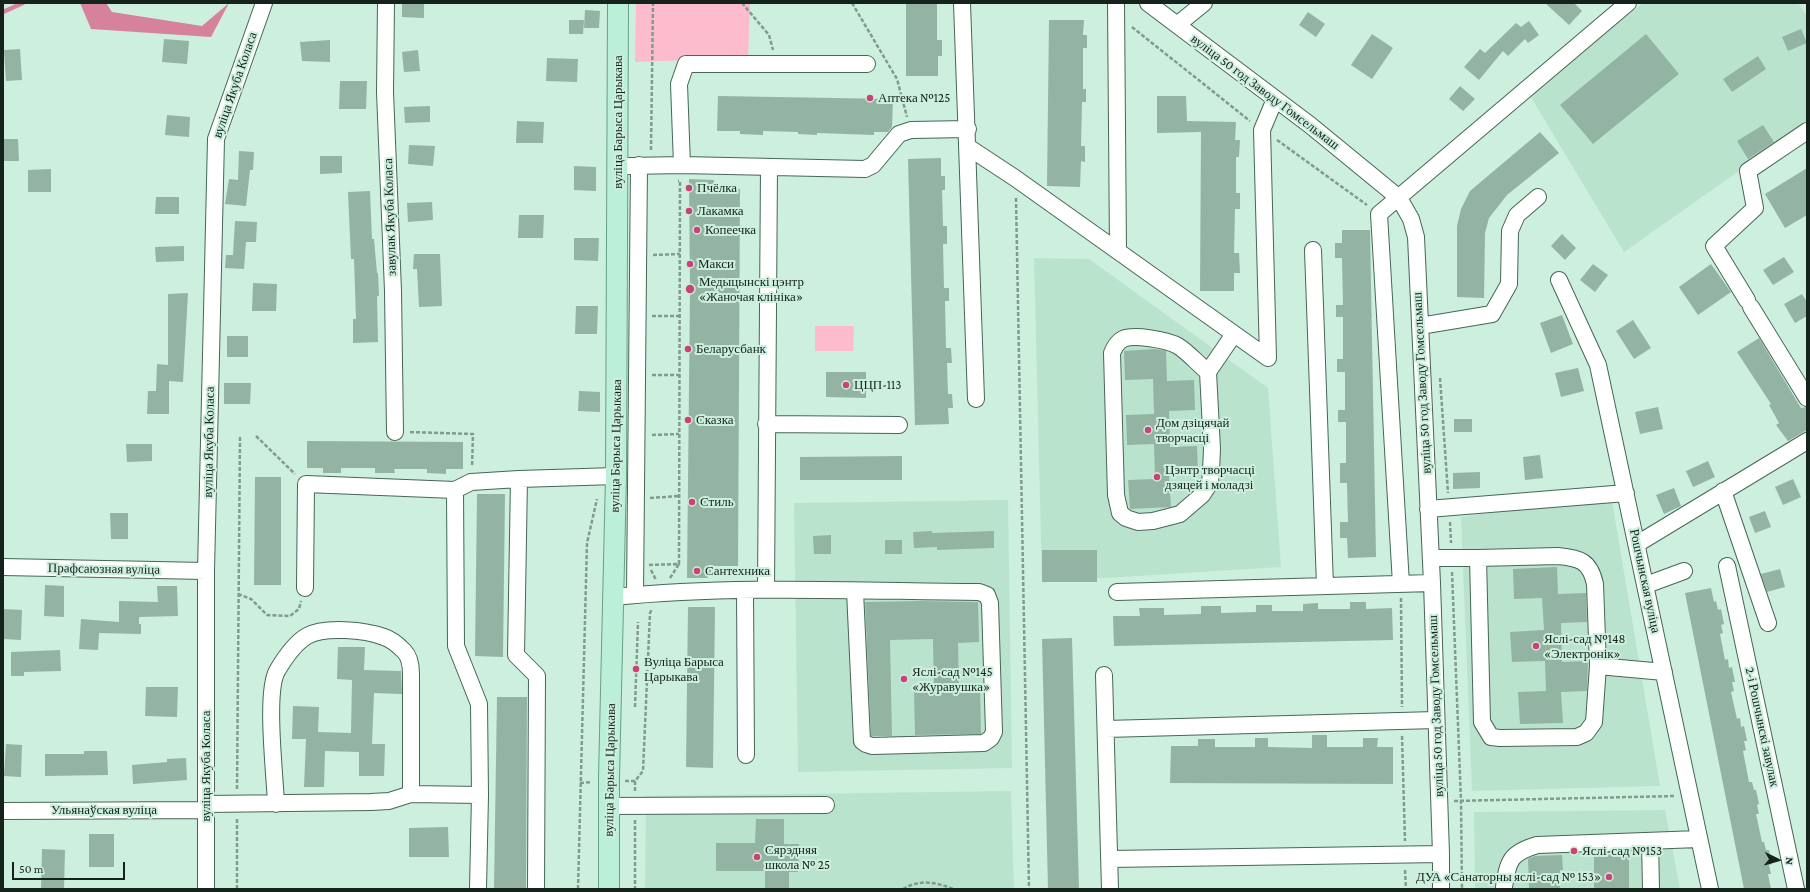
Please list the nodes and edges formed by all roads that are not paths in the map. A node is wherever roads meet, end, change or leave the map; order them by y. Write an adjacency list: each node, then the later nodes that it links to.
1 (264, 3): 44 (street, вуліца Якуба Коласа)
2 (386, 3): 31 (street, завулак Якуба Коласа)
3 (618, 3): 17 (main road, вуліца Барыса Царыкава)
4 (962, 3): 12 (street)
5 (1148, 3): 9 (street, вуліца 50 год Заводу Гомсельмаш)
6 (1204, 3): 9 (street)
7 (1628, 3): 20 (street)
8 (1116, 9): 22 (street)
9 (1177, 25): 11 (street, вуліца 50 год Заводу Гомсельмаш)
10 (867, 64): 16 (street)
11 (1275, 99): 20 (street, вуліца 50 год Заводу Гомсельмаш); 25 (street)
12 (968, 129): 14 (street); 18 (street)
13 (1807, 131): 27 (street)
14 (968, 147): 22 (street); 28 (street)
15 (645, 165): 16 (street); 17 (street); 55 (street)
16 (682, 165): 18 (street)
17 (618, 166): 33 (main road, вуліца Барыса Царыкава)
18 (769, 167): 29 (street)
19 (1538, 197): 24 (street)
20 (1399, 198): 24 (street, вуліца 50 год Заводу Гомсельмаш); 47 (street)
21 (1313, 250): 49 (street)
22 (1118, 251): 25 (street)
23 (1559, 280): 37 (street, Рошчынская вуліца)
24 (1420, 326): 38 (street, вуліца 50 год Заводу Гомсельмаш)
25 (1234, 334): 26 (street)
26 (1208, 372): 26 (street)
27 (1807, 398)
28 (976, 399)
29 (766, 424): 30 (street); 51 (street)
30 (899, 425)
31 (395, 432)
32 (1807, 441): 36 (street)
33 (609, 476): 34 (street); 56 (main road, вуліца Барыса Царыкава)
34 (519, 479): 35 (street); 78 (street)
35 (455, 490): 50 (street); 65 (street)
36 (1723, 490): 39 (street); 57 (street)
37 (1626, 493): 38 (street); 39 (street, Рошчынская вуліца)
38 (1428, 509): 40 (street, вуліца 50 год Заводу Гомсельмаш)
39 (1637, 544): 48 (street, Рошчынская вуліца)
40 (1431, 558): 41 (street); 46 (street, вуліца 50 год Заводу Гомсельмаш)
41 (1478, 558): 58 (street); 58 (street)
42 (1727, 566): 84 (street, 2-і Рошчынскі завулак)
43 (3, 567): 44 (street, Прафсаюзная вуліца)
44 (206, 571): 69 (street, вуліца Якуба Коласа)
45 (1684, 571): 48 (street)
46 (1432, 583): 47 (street); 61 (street, вуліца 50 год Заводу Гомсельмаш)
47 (1401, 584): 49 (street)
48 (1646, 585): 59 (street, Рошчынская вуліца)
49 (1325, 586): 54 (street)
50 (305, 588)
51 (766, 589): 52 (street); 53 (street)
52 (745, 590): 55 (street); 63 (street)
53 (855, 591): 53 (street)
54 (1116, 592)
55 (635, 595): 56 (street)
56 (614, 597): 67 (main road, вуліца Барыса Царыкава)
57 (1768, 623)
58 (1598, 666): 59 (street)
59 (1664, 672): 71 (street, Рошчынская вуліца)
60 (1104, 675): 62 (street)
61 (1436, 720): 62 (street); 73 (street, вуліца 50 год Заводу Гомсельмаш)
62 (1106, 729): 74 (street)
63 (746, 755)
64 (411, 794): 65 (street, Ульянаўская вуліца); 66 (street, Ульянаўская вуліца); 66 (street)
65 (480, 795): 77 (street)
66 (276, 804): 69 (street, Ульянаўская вуліца)
67 (609, 806): 68 (street); 79 (main road, вуліца Барыса Царыкава)
68 (826, 806)
69 (206, 807): 70 (street, Ульянаўская вуліца); 76 (street, вуліца Якуба Коласа)
70 (3, 811)
71 (1699, 839): 72 (street); 83 (street, Рошчынская вуліца)
72 (1650, 841): 75 (street); 82 (street)
73 (1441, 854): 74 (street); 81 (street, вуліца 50 год Заводу Гомсельмаш)
74 (1109, 859): 80 (street)
75 (1504, 887)
76 (206, 889)
77 (478, 889)
78 (536, 889)
79 (609, 889)
80 (1110, 889)
81 (1441, 889)
82 (1651, 889)
83 (1710, 889)
84 (1796, 889)

